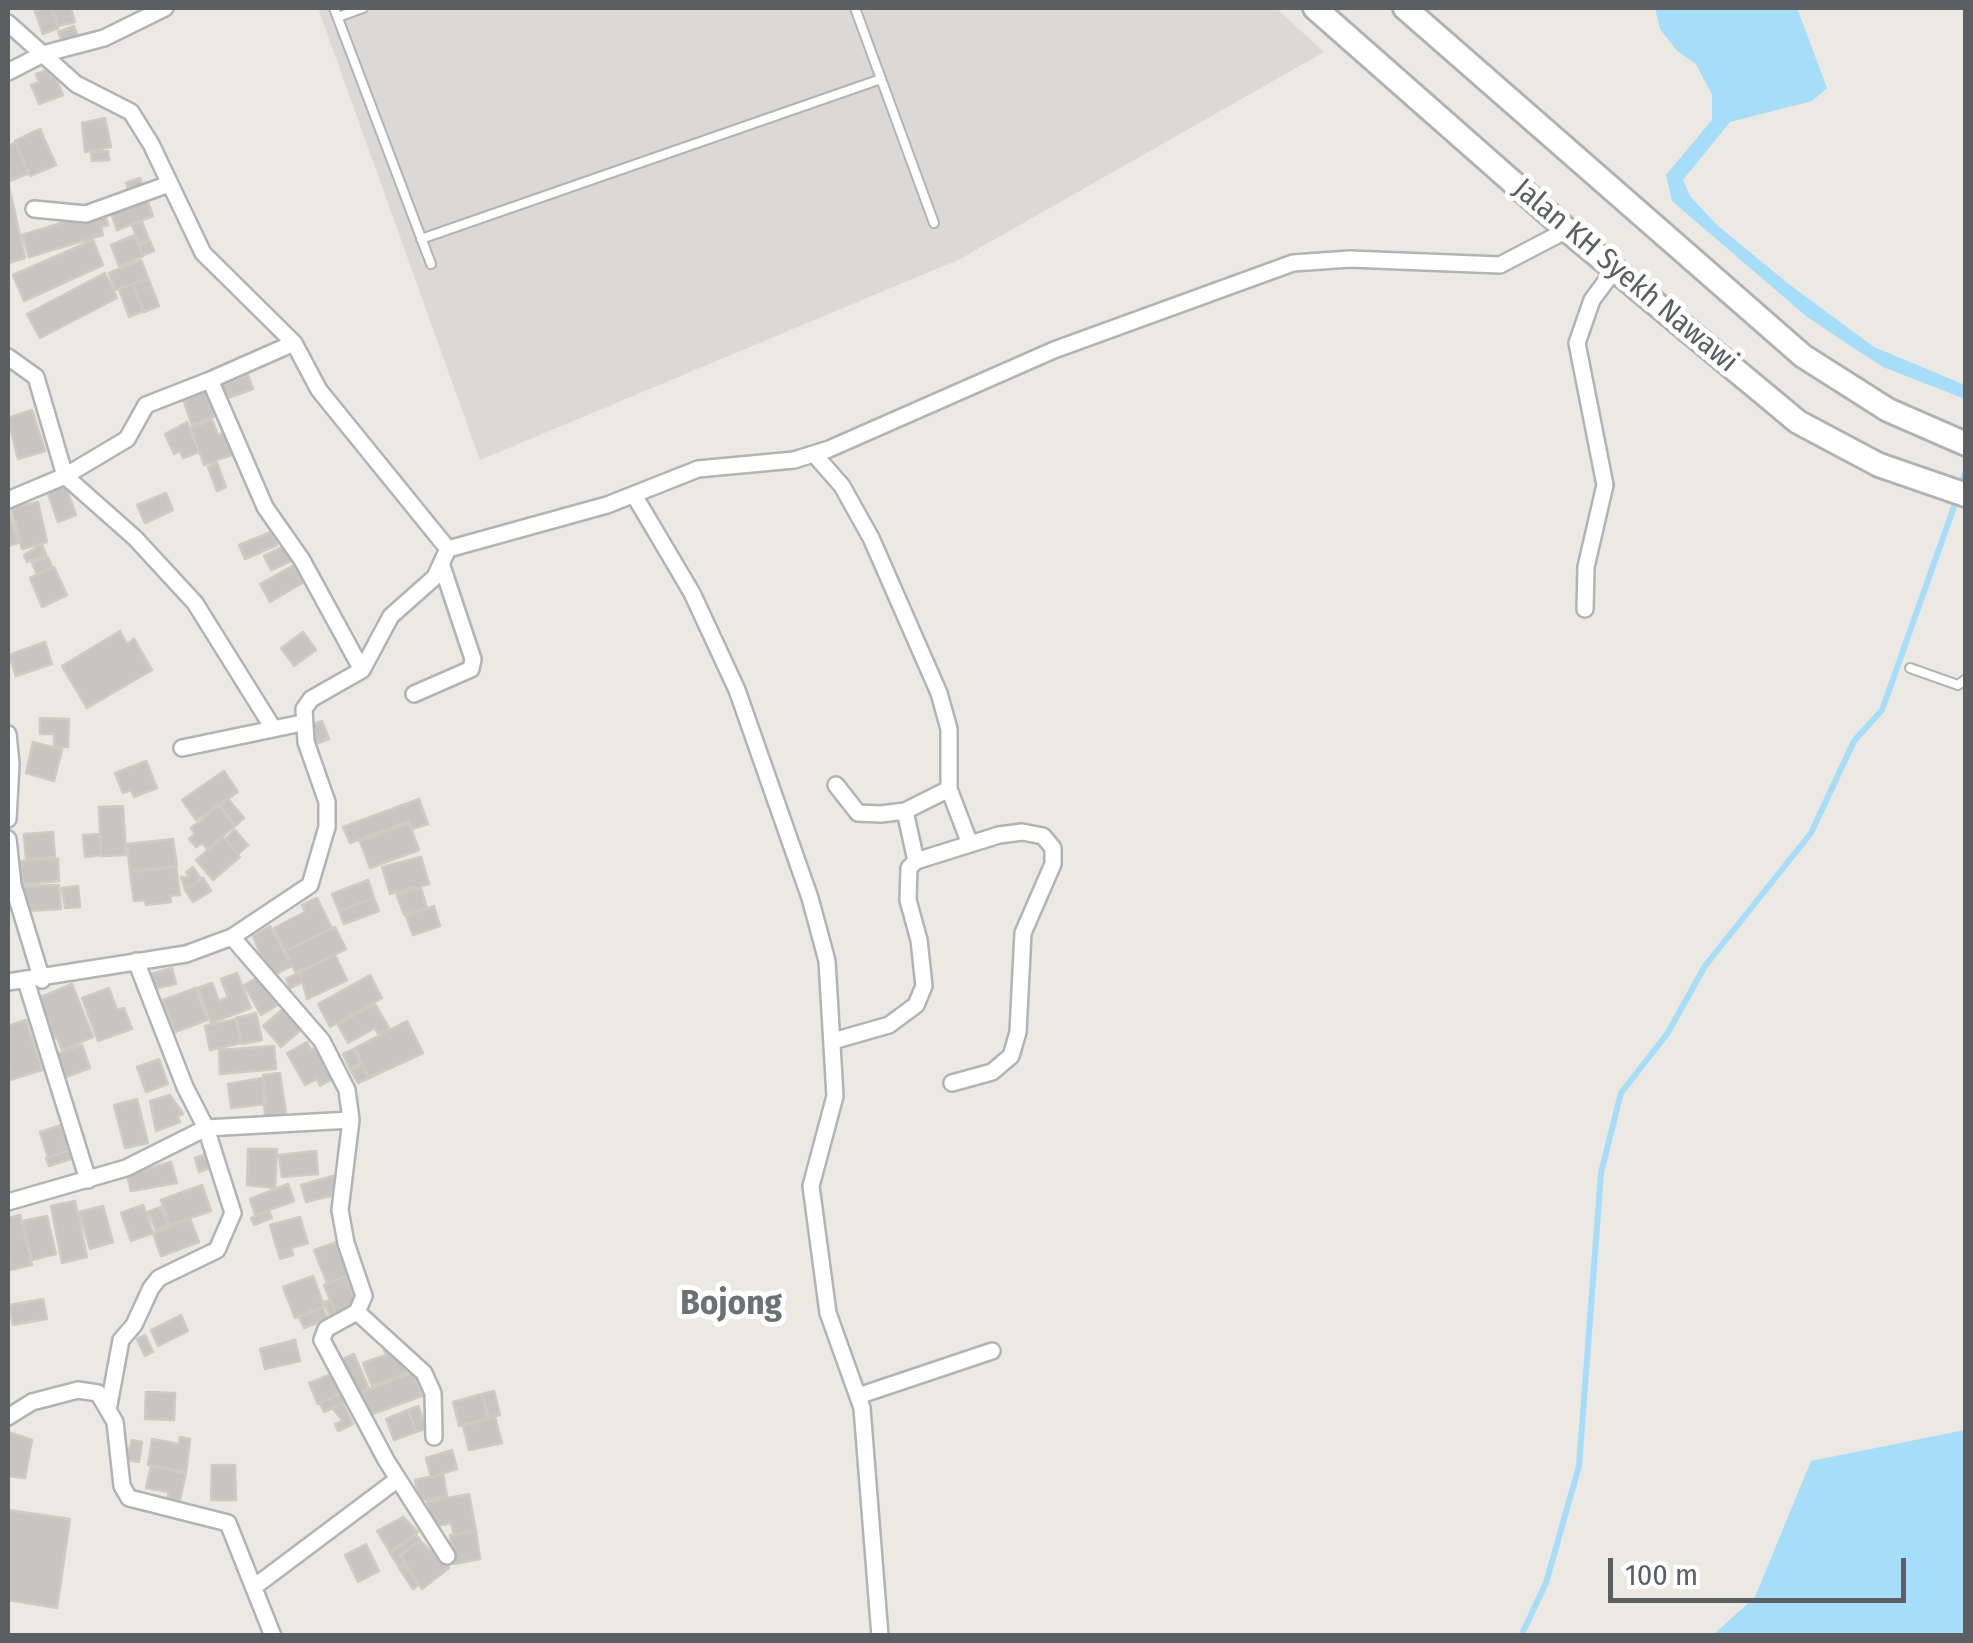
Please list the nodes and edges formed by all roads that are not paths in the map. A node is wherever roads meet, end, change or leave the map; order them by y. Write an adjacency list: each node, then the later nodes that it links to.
1 (164, 8): 8 (street)
2 (363, 8): 6 (lane)
3 (855, 8): 10 (lane)
4 (1315, 8): 14 (main road, Jalan KH Syekh Nawawi)
5 (1405, 8): 21 (main road, Jalan KH Syekh Nawawi)
6 (336, 12): 15 (lane)
7 (8, 23): 8 (street)
8 (43, 54): 9 (street); 11 (street)
9 (8, 72)
10 (881, 79): 13 (lane); 15 (lane)
11 (169, 184): 12 (street); 18 (street)
12 (34, 209)
13 (934, 223)
14 (1567, 230): 17 (main road, Jalan KH Syekh Nawawi); 22 (street)
15 (422, 239): 16 (lane)
16 (431, 264)
17 (1615, 269): 24 (main road, Jalan KH Syekh Nawawi); 29 (street)
18 (294, 342): 20 (street); 27 (street)
19 (8, 358): 23 (street)
20 (210, 380): 23 (street); 31 (street)
21 (1966, 444)
22 (814, 454): 25 (street); 39 (street)
23 (65, 476): 26 (street); 35 (street)
24 (1966, 494)
25 (634, 495): 27 (street); 49 (street)
26 (8, 500)
27 (448, 548): 28 (street)
28 (442, 566): 31 (street); 33 (street)
29 (1585, 609)
30 (1910, 668): 32 (lane)
31 (362, 670): 34 (street)
32 (1966, 679)
33 (414, 694)
34 (302, 723): 35 (street); 45 (street)
35 (273, 728): 37 (street)
36 (8, 734): 41 (street)
37 (182, 748)
38 (836, 785): 40 (street)
39 (949, 789): 40 (street); 43 (street)
40 (905, 812): 44 (street)
41 (8, 819)
42 (8, 839): 47 (street)
43 (970, 844): 44 (street); 50 (street)
44 (916, 861): 49 (street)
45 (232, 937): 46 (street); 51 (street)
46 (136, 962): 47 (street); 52 (street)
47 (34, 980): 48 (street); 53 (street)
48 (8, 982)
49 (833, 1042): 57 (street)
50 (952, 1083)
51 (352, 1120): 52 (street); 55 (street)
52 (206, 1128): 53 (street); 58 (street)
53 (88, 1180): 54 (street)
54 (8, 1202)
55 (357, 1312): 60 (street); 61 (street)
56 (992, 1350): 57 (street)
57 (858, 1396): 65 (street)
58 (109, 1406): 59 (street); 63 (street)
59 (8, 1417)
60 (434, 1438)
61 (398, 1479): 62 (street); 63 (street)
62 (447, 1556)
63 (254, 1587): 64 (street)
64 (273, 1636)
65 (880, 1636)

